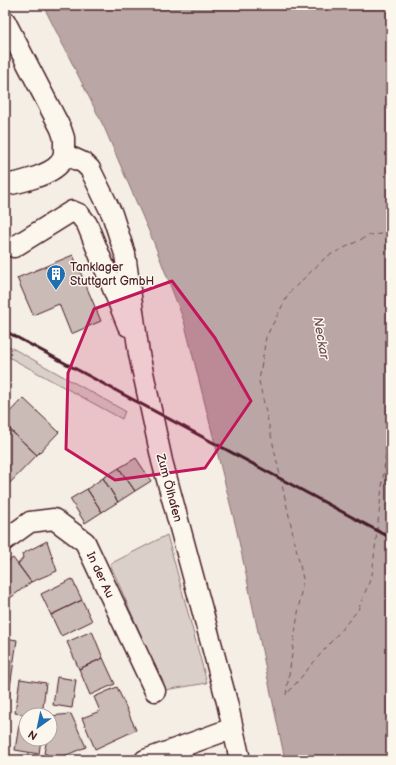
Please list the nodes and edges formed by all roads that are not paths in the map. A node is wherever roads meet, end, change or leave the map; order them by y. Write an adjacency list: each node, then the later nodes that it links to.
1 (5, 21): 2 (street)
2 (64, 154): 3 (street); 5 (street, Zum Ölhafen)
3 (5, 185)
4 (14, 247): 5 (street)
5 (139, 354): 8 (street, Zum Ölhafen)
6 (5, 540): 7 (street, In der Au)
7 (155, 691)
8 (233, 728): 9 (street); 10 (street, Zum Ölhafen)
9 (145, 760)
10 (240, 760)

